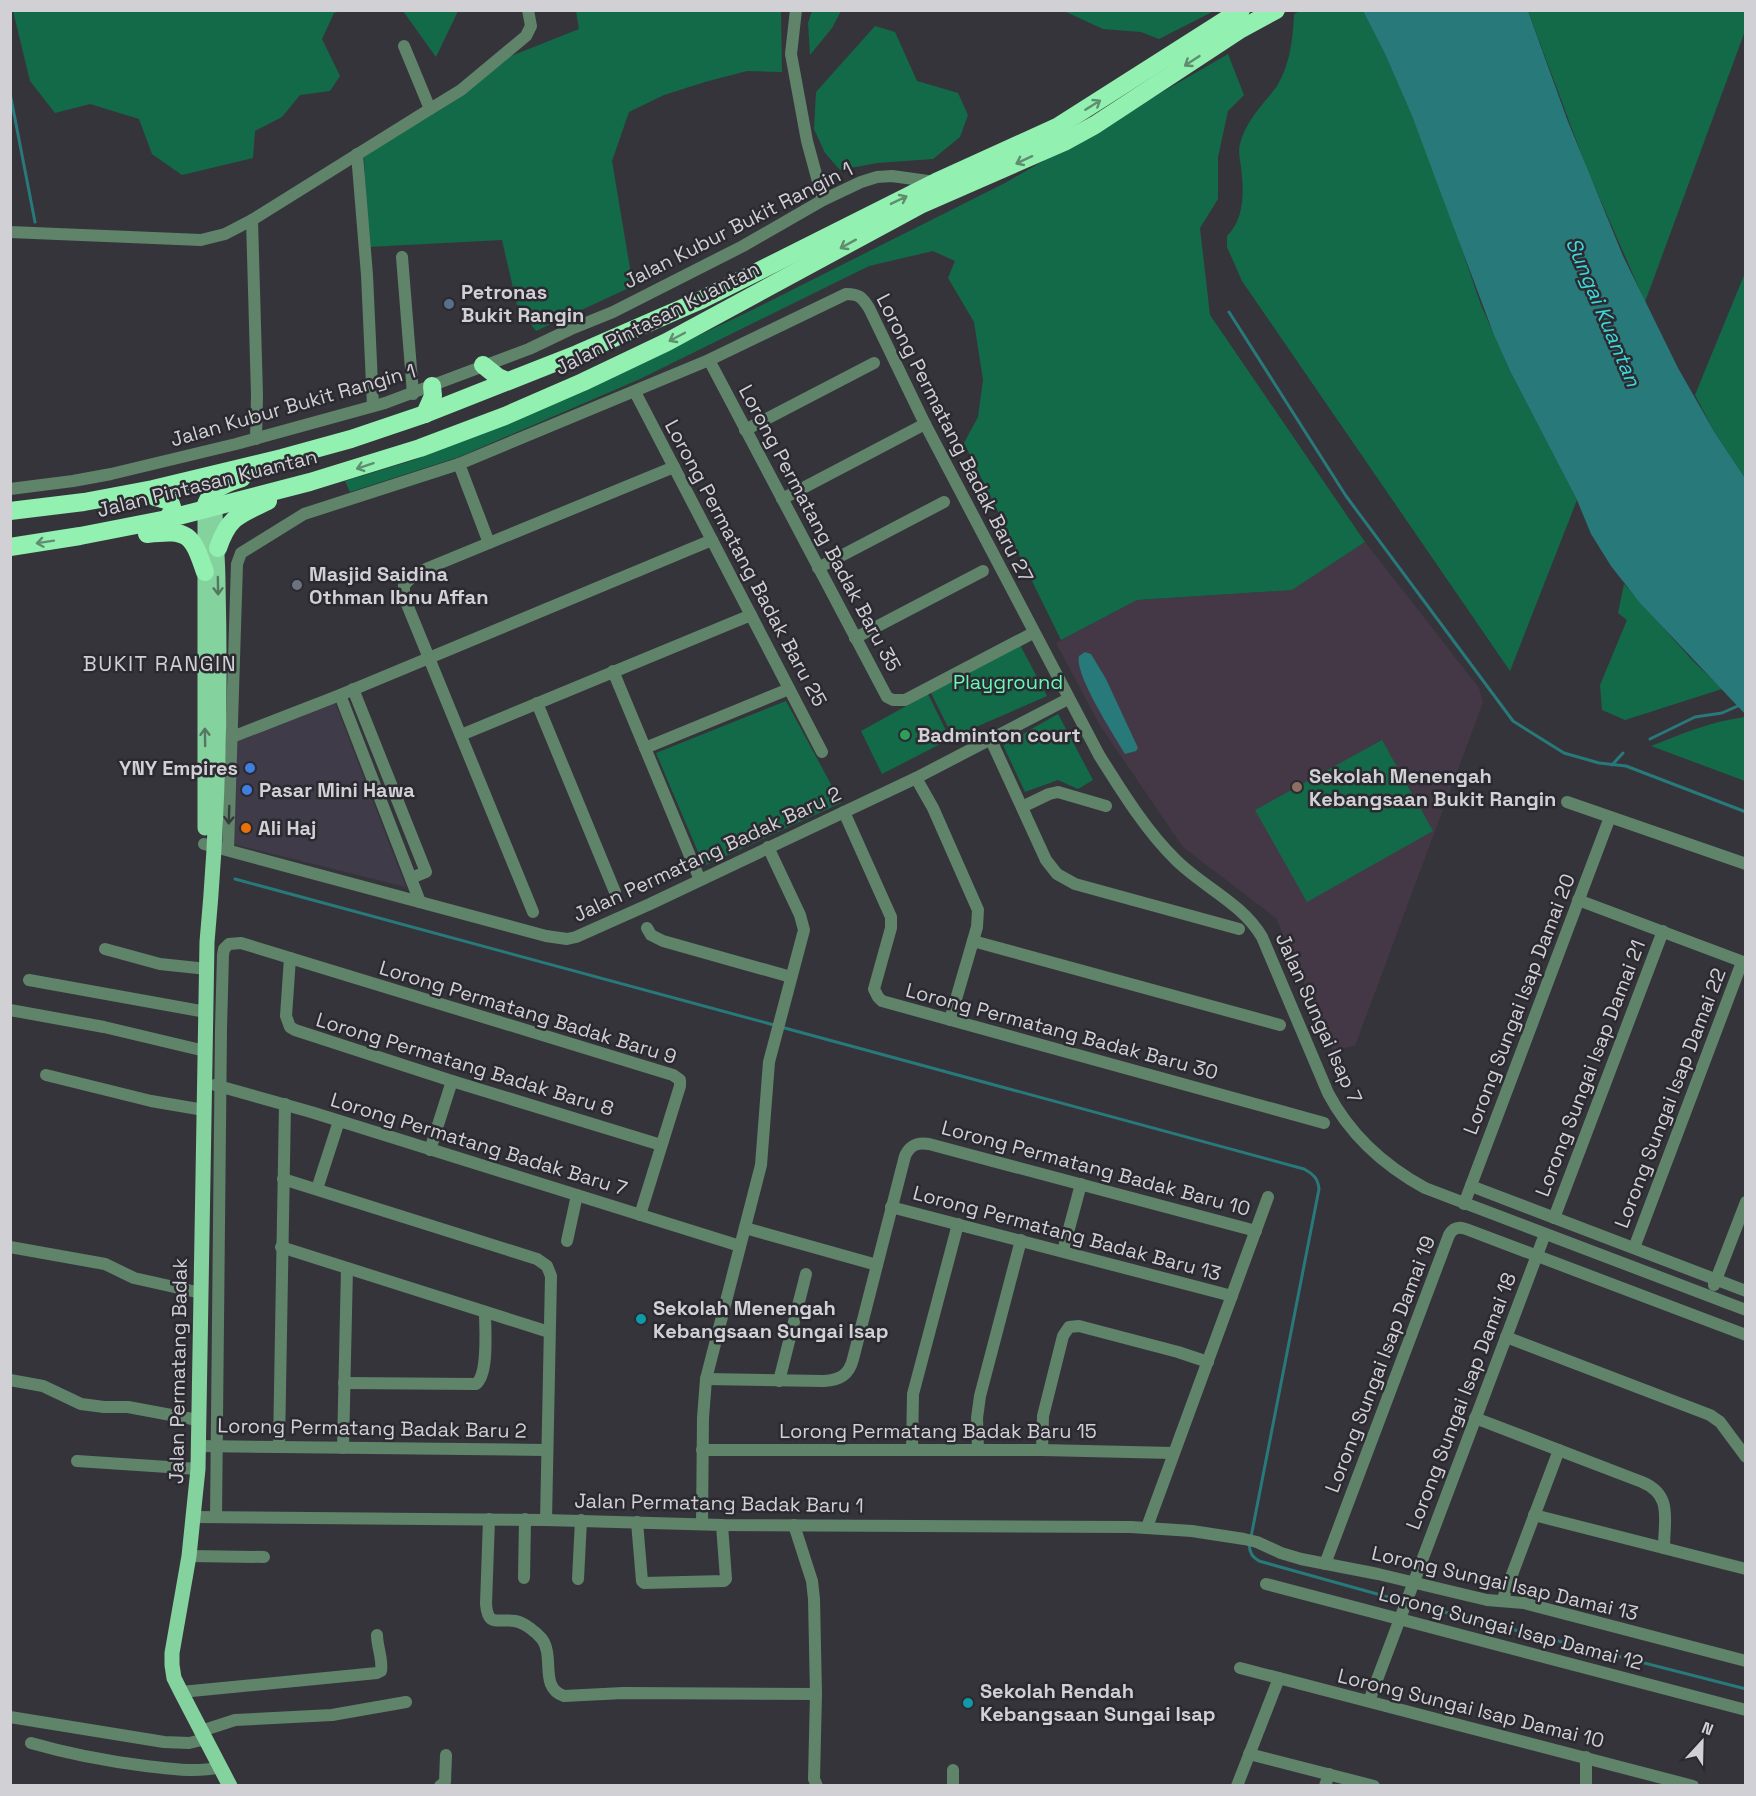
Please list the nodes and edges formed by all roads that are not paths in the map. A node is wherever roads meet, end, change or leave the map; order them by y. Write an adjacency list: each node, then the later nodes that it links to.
1 (528, 10): 6 (street)
2 (796, 10): 9 (street)
3 (1276, 10): 4 (highway, Jalan Pintasan Kuantan)
4 (1238, 18): 8 (highway, Jalan Pintasan Kuantan, one-way to 4); 28 (highway, Jalan Pintasan Kuantan, one-way to 28)
5 (404, 46): 6 (street)
6 (430, 109): 7 (street)
7 (357, 153): 10 (street); 21 (street)
8 (936, 182): 9 (street, Jalan Kubur Bukit Rangin 1); 13 (highway, Jalan Pintasan Kuantan, one-way to 8)
9 (823, 200): 16 (street, Jalan Kubur Bukit Rangin 1)
10 (252, 220): 11 (street); 25 (street)
11 (10, 232)
12 (402, 257): 20 (street)
13 (577, 354): 17 (highway, Jalan Pintasan Kuantan); 33 (highway)
14 (710, 360): 19 (street, Lorong Permatang Badak Baru 27); 23 (street, Lorong Permatang Badak Baru 27); 24 (street, Lorong Permatang Badak Baru 35)
15 (874, 363): 24 (street)
16 (483, 365): 17 (highway); 18 (street, Jalan Kubur Bukit Rangin 1)
17 (507, 381): 22 (highway, Jalan Pintasan Kuantan)
18 (432, 386): 20 (street, Jalan Kubur Bukit Rangin 1); 22 (highway)
19 (636, 392): 26 (street, Lorong Permatang Badak Baru 27); 27 (street, Lorong Permatang Badak Baru 25)
20 (413, 394): 21 (street, Jalan Kubur Bukit Rangin 1)
21 (373, 406): 25 (street, Jalan Kubur Bukit Rangin 1)
22 (425, 414): 34 (highway, Jalan Pintasan Kuantan)
23 (925, 424): 31 (street); 46 (street, Lorong Permatang Badak Baru 27)
24 (746, 430): 31 (street, Lorong Permatang Badak Baru 35)
25 (256, 439): 29 (street, Jalan Kubur Bukit Rangin 1)
26 (459, 464): 39 (street); 56 (street, Lorong Permatang Badak Baru 27)
27 (674, 467): 38 (street, Lorong Permatang Badak Baru 25); 39 (street)
28 (310, 482): 33 (highway, Jalan Pintasan Kuantan); 41 (highway)
29 (10, 489)
30 (155, 497): 33 (highway); 35 (highway); 36 (highway)
31 (782, 499): 42 (street, Lorong Permatang Badak Baru 35)
32 (944, 502): 42 (street)
33 (209, 504): 36 (highway, Jalan Pintasan Kuantan); 41 (main road, Jalan Permatang Badak); 44 (main road, Jalan Permatang Badak)
34 (10, 512)
35 (10, 518)
36 (168, 519): 37 (highway, Jalan Pintasan Kuantan)
37 (80, 536): 40 (highway, Jalan Pintasan Kuantan, one-way to 40); 44 (highway)
38 (712, 540): 45 (street, Lorong Permatang Badak Baru 25); 48 (street)
39 (489, 543): 48 (street)
40 (10, 547)
41 (218, 548): 66 (main road, Jalan Permatang Badak, one-way to 66)
42 (818, 568): 47 (street, Lorong Permatang Badak Baru 35)
43 (983, 571): 47 (street)
44 (205, 572): 66 (main road, Jalan Permatang Badak, one-way to 44)
45 (751, 615): 49 (street); 50 (street, Lorong Permatang Badak Baru 25)
46 (1034, 633): 47 (street, Lorong Permatang Badak Baru 35); 53 (street, Lorong Permatang Badak Baru 27)
47 (855, 638)
48 (429, 658): 51 (street); 55 (street)
49 (613, 671): 54 (street); 58 (street)
50 (789, 688): 58 (street); 59 (street, Lorong Permatang Badak Baru 25)
51 (353, 689): 52 (street); 69 (street)
52 (340, 695): 56 (street); 69 (street)
53 (1068, 699): 57 (street, Jalan Permatang Badak Baru 2); 107 (street, Jalan Sungai Isap 7)
54 (537, 703): 55 (street); 71 (street)
55 (461, 735): 74 (street)
56 (232, 737): 66 (street, Lorong Permatang Badak Baru 27, one-way to 66)
57 (991, 740): 60 (street, Jalan Permatang Badak Baru 2); 63 (street)
58 (645, 748): 70 (street)
59 (822, 752)
60 (916, 778): 64 (street, Jalan Permatang Badak Baru 2); 78 (street)
61 (1567, 802): 65 (street)
62 (1106, 806): 63 (street)
63 (1022, 807): 76 (street)
64 (843, 812): 67 (street, Jalan Permatang Badak Baru 2); 87 (street, Lorong Permatang Badak Baru 30)
65 (1610, 818): 68 (street); 72 (street, Lorong Sungai Isap Damai 20)
66 (215, 847): 73 (street, Jalan Permatang Badak Baru 2); 82 (main road, Jalan Permatang Badak)
67 (768, 847): 70 (street, Jalan Permatang Badak Baru 2); 83 (street)
68 (1746, 864)
69 (411, 878): 73 (street)
70 (700, 880): 73 (street, Jalan Permatang Badak Baru 2)
71 (615, 892)
72 (1578, 900): 77 (street); 102 (street, Lorong Sungai Isap Damai 20)
73 (420, 902)
74 (533, 912)
75 (647, 928): 83 (street)
76 (1239, 929)
77 (1663, 931): 81 (street); 110 (street, Lorong Sungai Isap Damai 21)
78 (973, 941): 87 (street); 88 (street)
79 (105, 949): 82 (street)
80 (290, 958): 91 (street, Lorong Permatang Badak Baru 8); 93 (street, Lorong Permatang Badak Baru 9); 98 (street, Lorong Permatang Badak Baru 9)
81 (1744, 963): 120 (street, Lorong Sungai Isap Damai 22)
82 (207, 969): 86 (main road, Jalan Permatang Badak)
83 (791, 977): 112 (street)
84 (29, 980): 86 (street)
85 (10, 1010): 89 (street)
86 (206, 1012): 89 (main road, Jalan Permatang Badak)
87 (950, 1020): 97 (street, Lorong Permatang Badak Baru 30)
88 (1280, 1025)
89 (205, 1051): 92 (main road, Jalan Permatang Badak)
90 (46, 1075): 95 (street)
91 (452, 1081): 98 (street, Lorong Permatang Badak Baru 8); 99 (street)
92 (205, 1082): 93 (street, Lorong Permatang Badak Baru 7); 95 (main road, Jalan Permatang Badak)
93 (221, 1087): 94 (street, Lorong Permatang Badak Baru 7); 144 (street)
94 (285, 1104): 96 (street, Lorong Permatang Badak Baru 7); 100 (street)
95 (204, 1110): 128 (main road, Jalan Permatang Badak)
96 (339, 1121): 99 (street, Lorong Permatang Badak Baru 7); 103 (street)
97 (1324, 1123)
98 (661, 1145): 109 (street, Lorong Permatang Badak Baru 9)
99 (430, 1150): 104 (street, Lorong Permatang Badak Baru 7)
100 (283, 1179): 103 (street); 119 (street)
101 (1081, 1184): 108 (street, Lorong Permatang Badak Baru 10); 113 (street, Lorong Permatang Badak Baru 10); 121 (street)
102 (1471, 1186): 107 (street, Lorong Sungai Isap Damai 20); 110 (street)
103 (317, 1189): 133 (street)
104 (577, 1195): 109 (street, Lorong Permatang Badak Baru 7); 116 (street)
105 (1268, 1197): 113 (street)
106 (1746, 1202): 126 (street)
107 (1464, 1204): 114 (street, Jalan Sungai Isap 7)
108 (891, 1207): 111 (street, Lorong Permatang Badak Baru 13); 123 (street, Lorong Permatang Badak Baru 10)
109 (640, 1215): 118 (street, Lorong Permatang Badak Baru 7)
110 (1554, 1218): 120 (street)
111 (958, 1224): 115 (street, Lorong Permatang Badak Baru 13); 149 (street)
112 (745, 1228): 118 (street); 123 (street)
113 (1256, 1231): 129 (street)
114 (1545, 1234): 122 (street, Lorong Sungai Isap Damai 18); 130 (street, Jalan Sungai Isap 7)
115 (1020, 1240): 121 (street, Lorong Permatang Badak Baru 13); 150 (street)
116 (567, 1241)
117 (10, 1246): 128 (street)
118 (740, 1246): 137 (street)
119 (281, 1247): 124 (street); 145 (street)
120 (1634, 1248): 126 (street)
121 (1063, 1251): 129 (street, Lorong Permatang Badak Baru 13)
122 (1537, 1256): 134 (street); 135 (street, Lorong Sungai Isap Damai 18); 173 (street, Lorong Sungai Isap Damai 19)
123 (877, 1265): 139 (street, Lorong Permatang Badak Baru 10)
124 (347, 1268): 132 (street); 140 (street)
125 (806, 1274): 139 (street)
126 (1716, 1280): 127 (street); 130 (street)
127 (1746, 1290)
128 (201, 1293): 142 (main road, Jalan Permatang Badak)
129 (1232, 1296): 136 (street)
130 (1710, 1296): 131 (street, Jalan Sungai Isap 7)
131 (1746, 1310)
132 (485, 1312): 133 (street); 140 (street)
133 (549, 1332): 147 (street)
134 (1746, 1335)
135 (1506, 1337): 141 (street, Lorong Sungai Isap Damai 18); 154 (street)
136 (1208, 1362): 151 (street); 153 (street)
137 (706, 1379): 139 (street, Lorong Permatang Badak Baru 10); 148 (street)
138 (10, 1380): 142 (street)
139 (779, 1380)
140 (344, 1383): 146 (street)
141 (1475, 1418): 152 (street); 177 (street, Lorong Sungai Isap Damai 18)
142 (198, 1420): 143 (main road, Jalan Permatang Badak)
143 (198, 1446): 144 (street, Lorong Permatang Badak Baru 2); 156 (main road, Jalan Permatang Badak)
144 (218, 1446): 145 (street, Lorong Permatang Badak Baru 2); 159 (street)
145 (279, 1447): 146 (street, Lorong Permatang Badak Baru 2)
146 (343, 1448): 147 (street, Lorong Permatang Badak Baru 2)
147 (546, 1449): 162 (street)
148 (702, 1450): 149 (street, Lorong Permatang Badak Baru 15); 165 (street)
149 (912, 1450): 150 (street, Lorong Permatang Badak Baru 15)
150 (978, 1450): 151 (street, Lorong Permatang Badak Baru 15)
151 (1042, 1450): 153 (street, Lorong Permatang Badak Baru 15)
152 (1558, 1450): 157 (street); 170 (street)
153 (1173, 1453): 168 (street)
154 (1746, 1457)
155 (78, 1461): 156 (street)
156 (198, 1469): 158 (main road, Jalan Permatang Badak)
157 (1534, 1515): 170 (street); 179 (street)
158 (194, 1517): 159 (street, Jalan Permatang Badak Baru 1); 171 (main road, Jalan Permatang Badak)
159 (216, 1517): 160 (street, Jalan Permatang Badak Baru 1)
160 (489, 1519): 161 (street, Jalan Permatang Badak Baru 1); 186 (street)
161 (525, 1519): 162 (street, Jalan Permatang Badak Baru 1); 175 (street)
162 (546, 1520): 163 (street, Jalan Permatang Badak Baru 1)
163 (581, 1520): 164 (street, Jalan Permatang Badak Baru 1); 176 (street)
164 (637, 1522): 165 (street, Jalan Permatang Badak Baru 1); 166 (street)
165 (702, 1524): 166 (street, Jalan Permatang Badak Baru 1)
166 (722, 1525): 167 (street, Jalan Permatang Badak Baru 1)
167 (794, 1525): 168 (street, Jalan Permatang Badak Baru 1); 186 (street)
168 (1147, 1527): 169 (street, Jalan Permatang Badak Baru 1)
169 (1257, 1542): 173 (street, Lorong Sungai Isap Damai 13)
170 (1664, 1548): 174 (street)
171 (189, 1556): 172 (street); 185 (main road, Jalan Permatang Badak)
172 (264, 1557)
173 (1325, 1564): 177 (street, Lorong Sungai Isap Damai 13)
174 (1746, 1569)
175 (524, 1578)
176 (578, 1579)
177 (1414, 1582): 179 (street, Lorong Sungai Isap Damai 13); 180 (street, Lorong Sungai Isap Damai 18)
178 (1266, 1584): 180 (street, Lorong Sungai Isap Damai 12)
179 (1502, 1601): 182 (street, Lorong Sungai Isap Damai 13)
180 (1400, 1619): 187 (street, Lorong Sungai Isap Damai 18); 189 (street, Lorong Sungai Isap Damai 12)
181 (378, 1635): 185 (street)
182 (1746, 1661)
183 (1239, 1668): 184 (street, Lorong Sungai Isap Damai 10)
184 (1279, 1678): 187 (street, Lorong Sungai Isap Damai 10); 193 (street)
185 (181, 1692): 191 (main road, Jalan Permatang Badak)
186 (816, 1694): 202 (street)
187 (1369, 1701): 195 (street, Lorong Sungai Isap Damai 10)
188 (406, 1702): 191 (street)
189 (1746, 1710)
190 (10, 1717): 191 (street)
191 (204, 1735): 196 (main road, Jalan Permatang Badak)
192 (31, 1743): 196 (street)
193 (1249, 1754): 198 (street); 204 (street)
194 (446, 1755): 201 (street)
195 (1586, 1757): 199 (street, Lorong Sungai Isap Damai 10); 206 (street)
196 (221, 1767): 200 (main road, Jalan Permatang Badak)
197 (953, 1770): 203 (street)
198 (1327, 1780): 205 (street)
199 (1667, 1782): 207 (street, Lorong Sungai Isap Damai 10)
200 (230, 1785)
201 (440, 1785)
202 (817, 1785)
203 (953, 1785)
204 (1237, 1785)
205 (1374, 1785)
206 (1586, 1785)
207 (1693, 1785)

